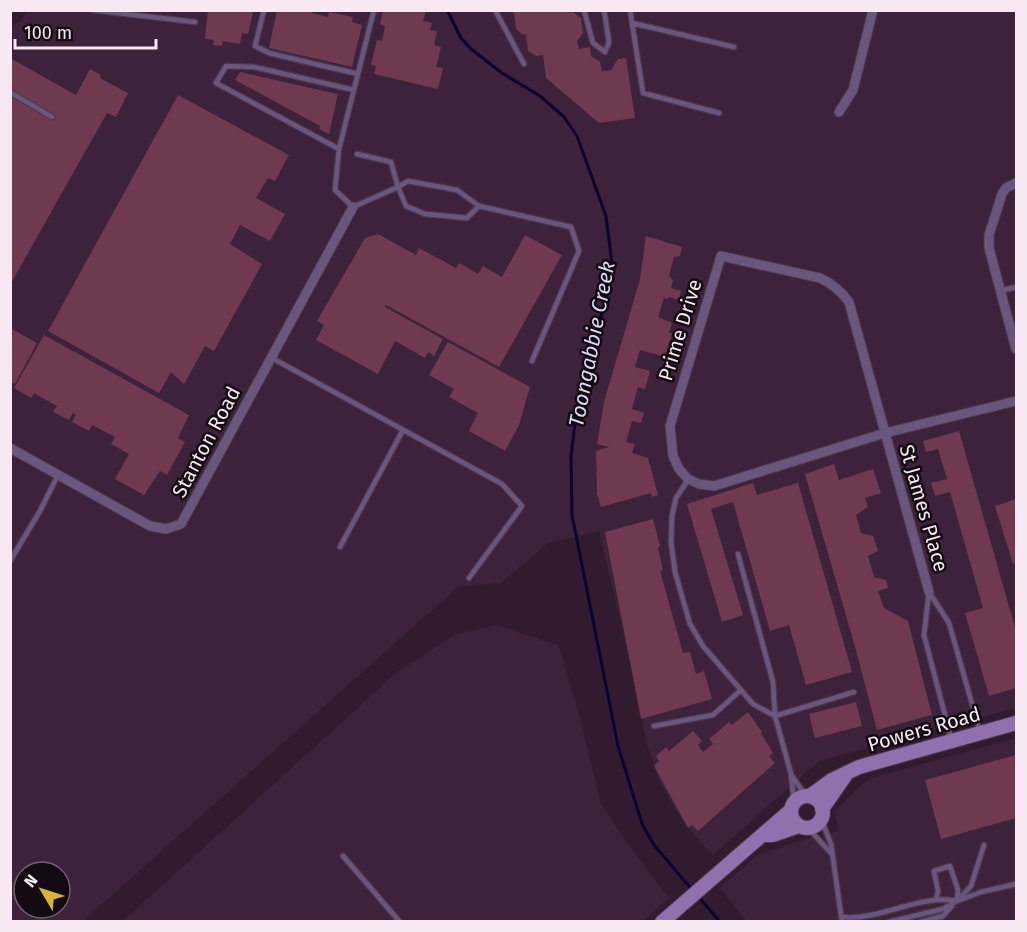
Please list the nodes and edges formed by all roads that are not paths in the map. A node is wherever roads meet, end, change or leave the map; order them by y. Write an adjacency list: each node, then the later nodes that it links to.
1 (92, 10): 10 (lane)
2 (264, 10): 14 (lane)
3 (365, 10): 9 (lane)
4 (495, 10): 13 (lane)
5 (584, 10): 6 (lane)
6 (604, 10)
7 (630, 10): 11 (lane)
8 (873, 10): 17 (street)
9 (373, 12): 14 (lane)
10 (195, 22)
11 (632, 23): 12 (lane); 18 (lane)
12 (734, 47)
13 (524, 64)
14 (358, 74): 15 (lane)
15 (354, 90): 20 (lane); 20 (lane)
16 (10, 92): 19 (lane)
17 (839, 112)
18 (719, 114)
19 (52, 117)
20 (339, 149): 25 (lane)
21 (357, 154): 23 (lane)
22 (1017, 183): 27 (street)
23 (398, 187): 24 (lane); 24 (lane); 25 (lane)
24 (478, 206): 30 (lane)
25 (353, 207): 29 (street, Stanton Road)
26 (1017, 287): 27 (lane)
27 (1000, 291): 28 (street)
28 (1017, 349)
29 (272, 358): 32 (lane); 35 (street, Stanton Road)
30 (532, 361)
31 (1017, 401): 33 (street)
32 (403, 430): 37 (lane); 40 (lane)
33 (885, 433): 36 (street); 36 (street, Prime Drive); 41 (street, St James Place)
34 (10, 448): 35 (street, Stanton Road)
35 (58, 475): 39 (lane)
36 (688, 479): 42 (lane)
37 (340, 547)
38 (738, 554): 44 (lane)
39 (10, 561)
40 (469, 578)
41 (929, 592): 47 (lane); 48 (lane)
42 (741, 690): 44 (lane); 46 (lane)
43 (854, 692): 44 (lane)
44 (775, 716): 49 (lane)
45 (1017, 723): 47 (street, Powers Road)
46 (654, 726)
47 (980, 734): 48 (street, Powers Road)
48 (951, 741): 50 (street, Powers Road)
49 (791, 774): 51 (lane); 51 (lane)
50 (844, 776): 51 (street, Powers Road); 52 (street)
51 (800, 801): 52 (street); 53 (street); 54 (street, Powers Road)
52 (822, 814): 53 (street); 56 (lane)
53 (804, 827): 54 (street, Powers Road); 56 (lane)
54 (764, 835): 63 (street, Powers Road)
55 (984, 844): 60 (lane)
56 (831, 852): 61 (lane)
57 (343, 856): 62 (lane)
58 (1017, 884): 60 (lane)
59 (936, 900): 60 (lane); 60 (lane); 61 (lane)
60 (957, 901): 64 (lane); 65 (lane)
61 (841, 919)
62 (400, 921)
63 (662, 921)
64 (889, 921)
65 (921, 921)

